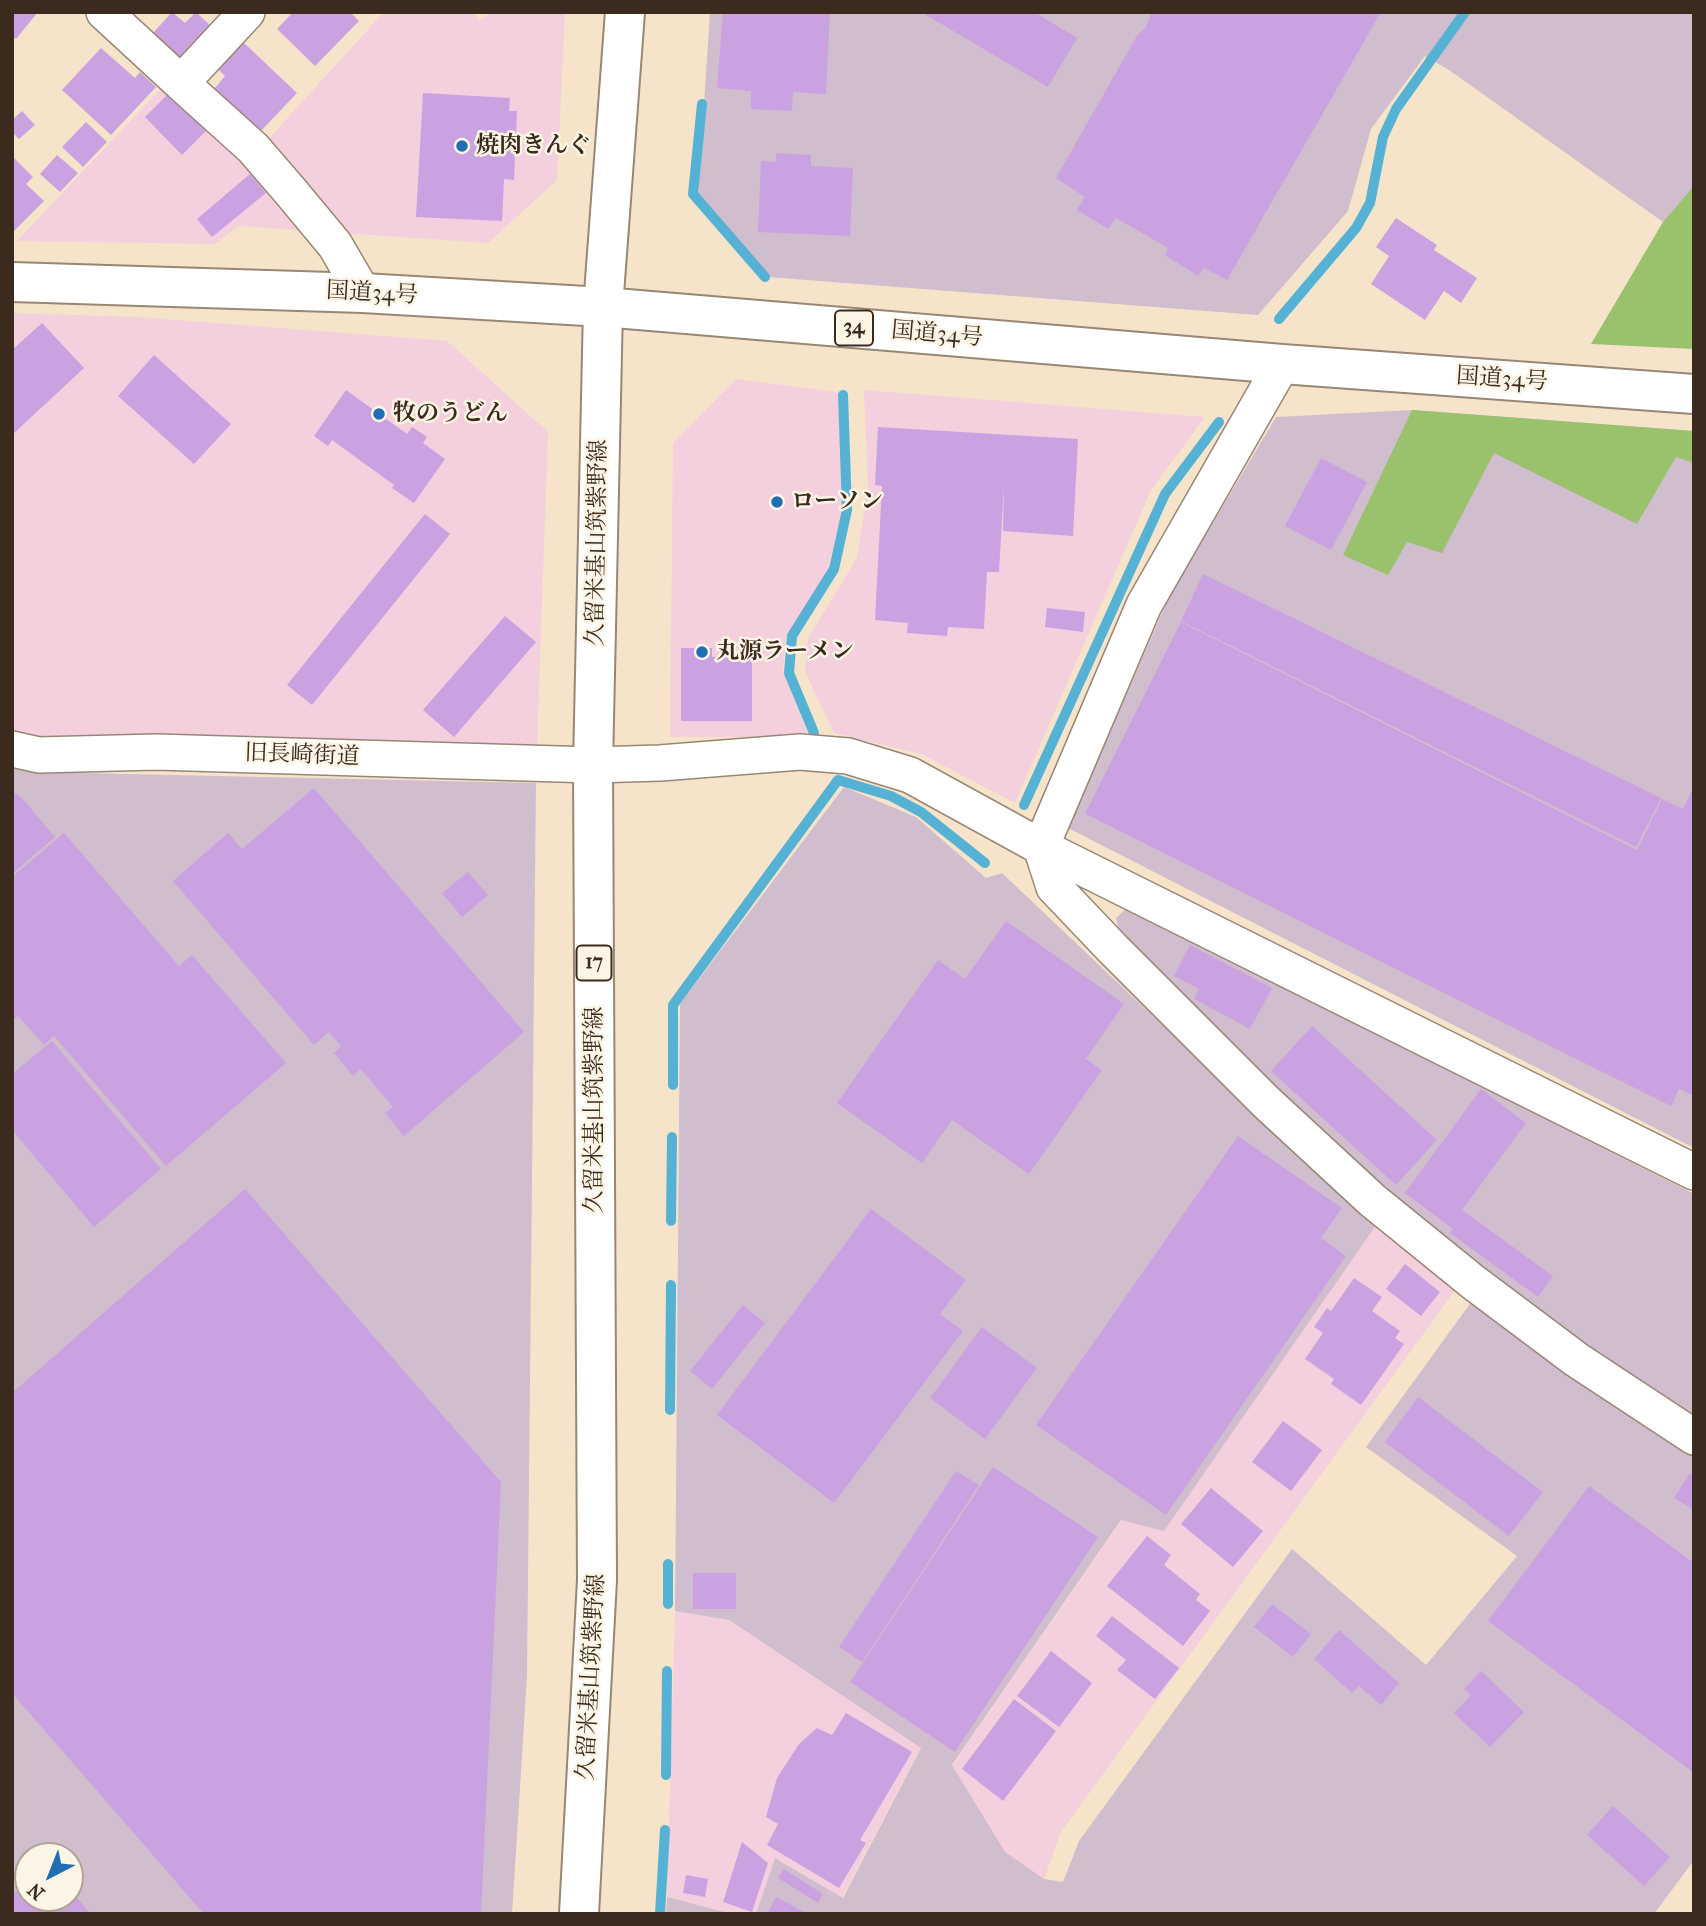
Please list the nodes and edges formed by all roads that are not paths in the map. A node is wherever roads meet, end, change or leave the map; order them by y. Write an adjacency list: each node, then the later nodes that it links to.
1 (104, 12): 4 (street)
2 (247, 12): 4 (street)
3 (625, 12): 7 (main road, 久留米基山筑紫野線 / 17)
4 (181, 82): 6 (street)
5 (12, 282): 6 (main road, 国道34号 / 34)
6 (363, 293): 7 (main road, 国道34号 / 34)
7 (603, 306): 8 (main road, 国道34号 / 34); 11 (main road, 久留米基山筑紫野線 / 17)
8 (1282, 364): 9 (main road, 国道34号 / 34); 12 (street)
9 (1694, 394)
10 (12, 749): 11 (street, 旧長崎街道)
11 (593, 765): 12 (street, 旧長崎街道); 15 (main road, 久留米基山筑紫野線 / 17)
12 (1041, 848): 13 (street, 旧長崎街道); 14 (street)
13 (1694, 1172)
14 (1694, 1437)
15 (579, 1914)

